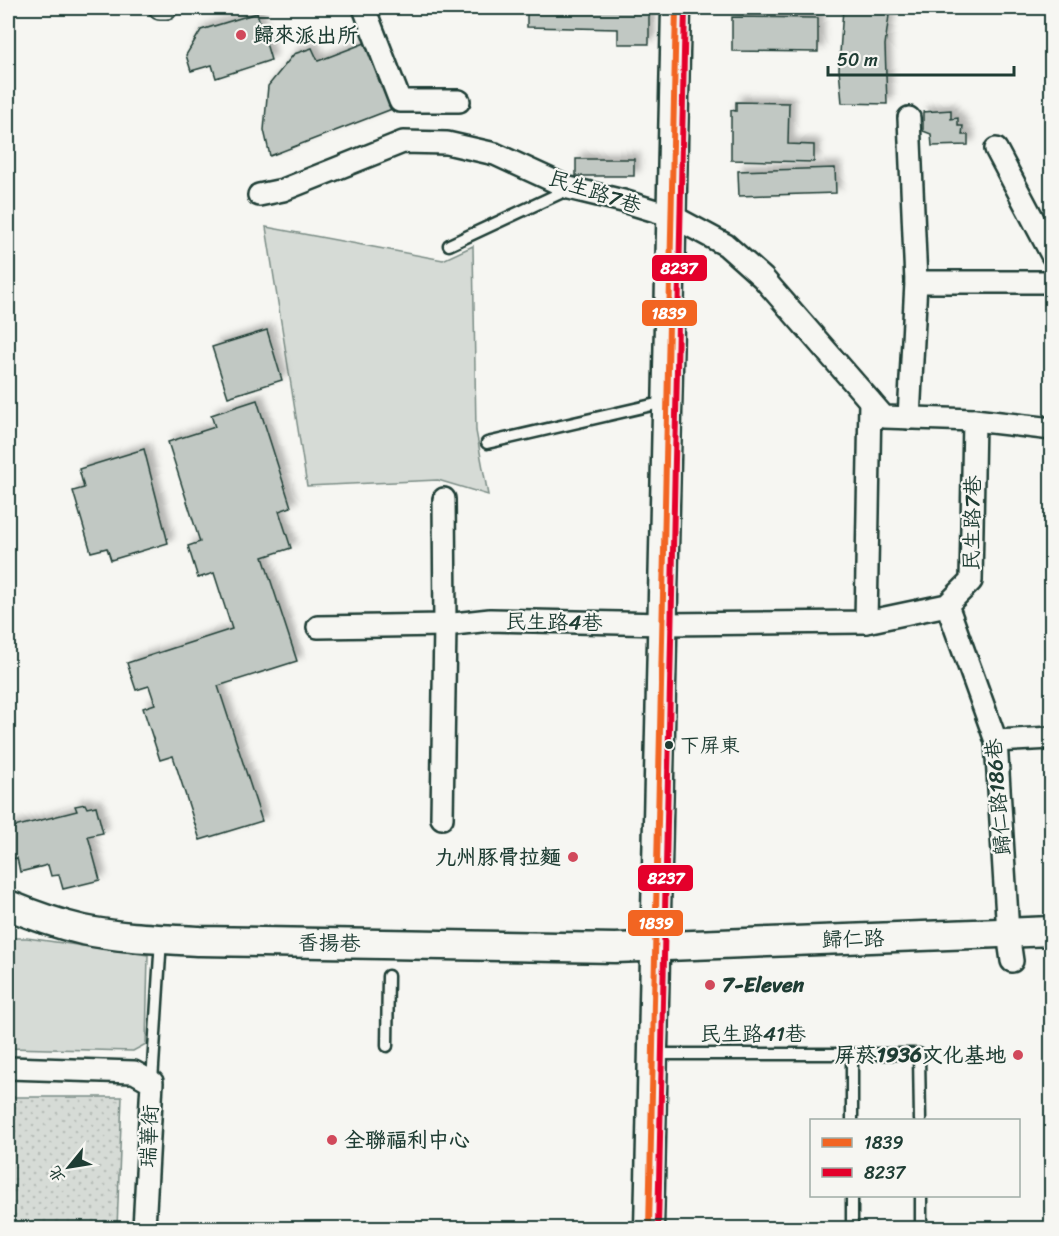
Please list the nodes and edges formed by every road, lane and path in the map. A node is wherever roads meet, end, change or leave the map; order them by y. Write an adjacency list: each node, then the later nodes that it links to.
1 (160, 8): 2 (street)
2 (166, 8)
3 (364, 8): 5 (street)
4 (676, 8): 10 (street)
5 (459, 101)
6 (909, 118): 13 (street)
7 (996, 149): 12 (street)
8 (570, 188): 9 (street, 民生路7巷); 10 (street, 民生路7巷); 11 (lane)
9 (259, 195)
10 (672, 216): 15 (street); 16 (street, 民生路7巷)
11 (449, 245)
12 (1052, 255)
13 (916, 282): 14 (street); 17 (street)
14 (1052, 282)
15 (668, 401): 20 (lane); 24 (street)
16 (870, 401): 17 (street, 民生路7巷); 23 (street)
17 (909, 418): 18 (street, 民生路7巷)
18 (974, 420): 19 (street, 民生路7巷); 22 (street, 民生路7巷)
19 (1052, 429)
20 (487, 443)
21 (444, 499): 25 (street)
22 (947, 605): 23 (street); 28 (street, 歸仁路186巷)
23 (866, 622): 24 (street)
24 (663, 624): 25 (street, 民生路4巷); 34 (street)
25 (446, 625): 26 (street, 民生路4巷); 29 (street)
26 (318, 627)
27 (1052, 738): 28 (street)
28 (996, 741): 32 (street, 歸仁路186巷)
29 (442, 818)
30 (8, 905): 33 (street, 香揚巷)
31 (1052, 931): 32 (street, 歸仁路)
32 (1008, 933): 34 (street, 歸仁路); 35 (street, 歸仁路186巷)
33 (161, 939): 34 (street, 香揚巷); 41 (lane)
34 (656, 947): 38 (street)
35 (1012, 961)
36 (388, 976): 37 (lane)
37 (387, 1046)
38 (653, 1054): 39 (lane, 民生路41巷); 47 (street)
39 (852, 1054): 42 (lane); 43 (lane, 民生路41巷)
40 (8, 1068): 41 (street, 瑞華街)
41 (152, 1082): 46 (street, 瑞華街)
42 (852, 1119)
43 (920, 1119)
44 (852, 1197): 48 (lane)
45 (921, 1197): 49 (lane)
46 (144, 1228)
47 (649, 1228)
48 (852, 1228)
49 (921, 1228)

